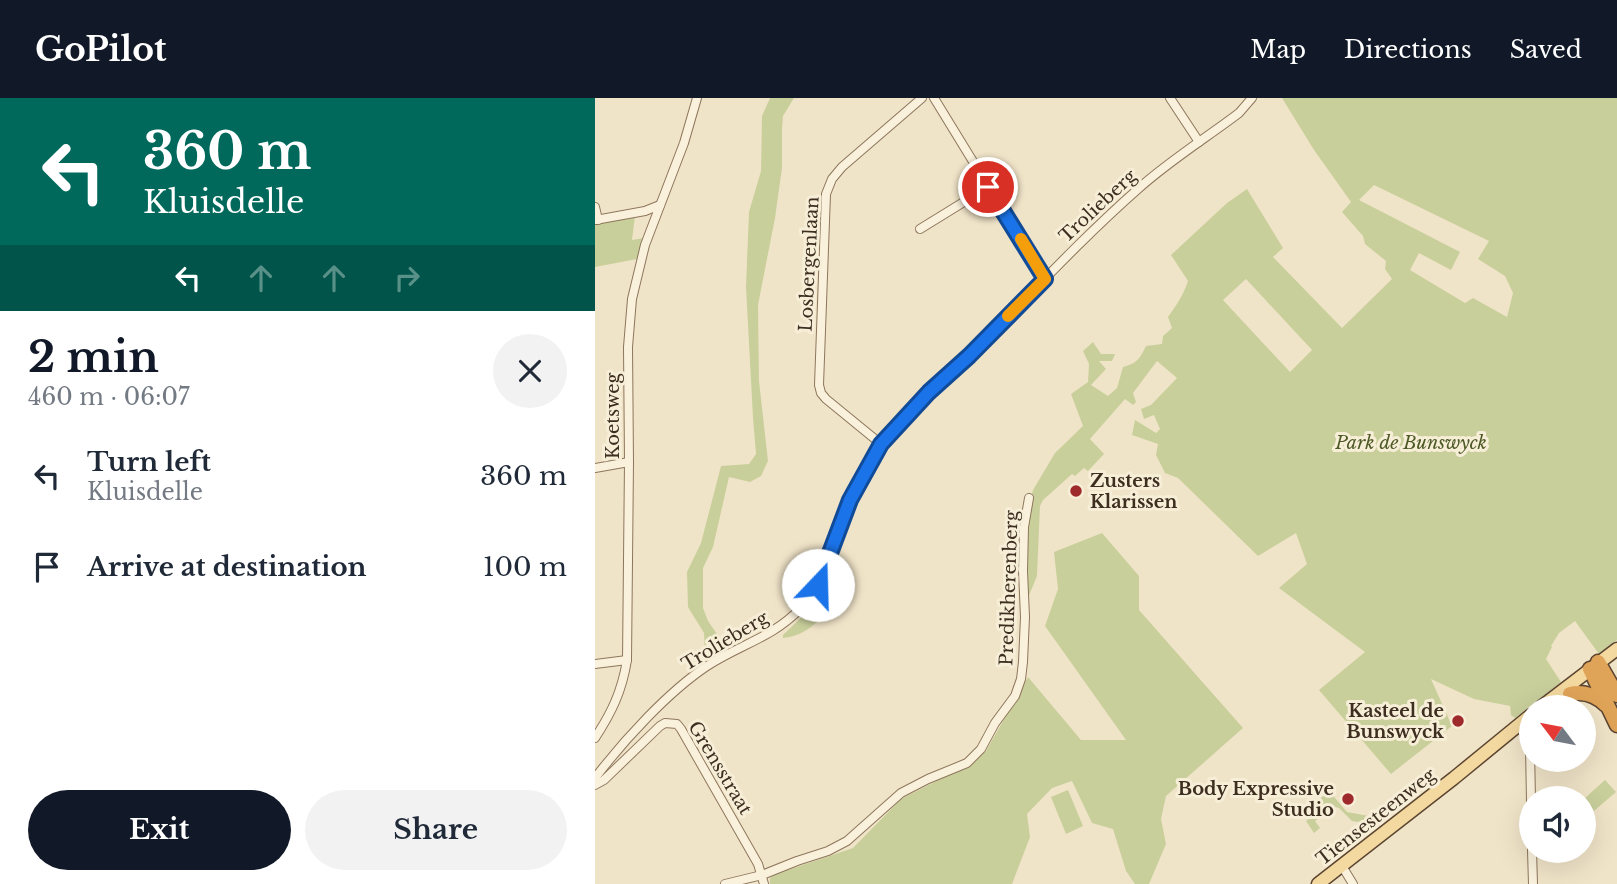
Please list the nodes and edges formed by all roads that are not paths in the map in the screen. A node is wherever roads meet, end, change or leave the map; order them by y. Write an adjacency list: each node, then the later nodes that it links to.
1 (697, 98): 8 (street, Koetsweg)
2 (922, 98): 13 (street, Losbergenlaan)
3 (934, 98): 7 (street)
4 (1170, 98): 6 (street)
5 (1252, 98): 6 (street, Trolieberg)
6 (1199, 142): 12 (street, Trolieberg)
7 (988, 187): 11 (street); 12 (street)
8 (660, 205): 10 (street); 14 (street, Koetsweg)
9 (595, 207): 10 (street)
10 (596, 220)
11 (920, 229)
12 (1045, 279): 13 (street, Trolieberg)
13 (881, 444): 29 (street, Trolieberg)
14 (629, 462): 15 (street); 19 (street, Koetsweg)
15 (595, 468)
16 (1029, 498): 34 (street, Predikherenberg)
17 (1617, 649): 21 (main road)
18 (1617, 655): 21 (main road)
19 (627, 660): 20 (street); 28 (street, Koetsweg)
20 (595, 664)
21 (1596, 669): 22 (main road); 23 (main road); 24 (highway); 25 (highway)
22 (1570, 694): 25 (highway)
23 (1558, 695)
24 (1617, 695)
25 (1615, 720)
26 (1519, 725): 30 (main road, Tiensesteenweg)
27 (1519, 735): 30 (main road, Tiensesteenweg)
28 (595, 738)
29 (595, 778)
30 (1454, 778): 33 (main road, Tiensesteenweg)
31 (595, 785): 34 (street, Grensstraat)
32 (1532, 863): 38 (street)
33 (1342, 866): 36 (main road, Tiensesteenweg); 37 (street)
34 (763, 879): 35 (street, Predikherenberg)
35 (725, 884)
36 (1318, 884)
37 (1353, 884)
38 (1533, 884)

